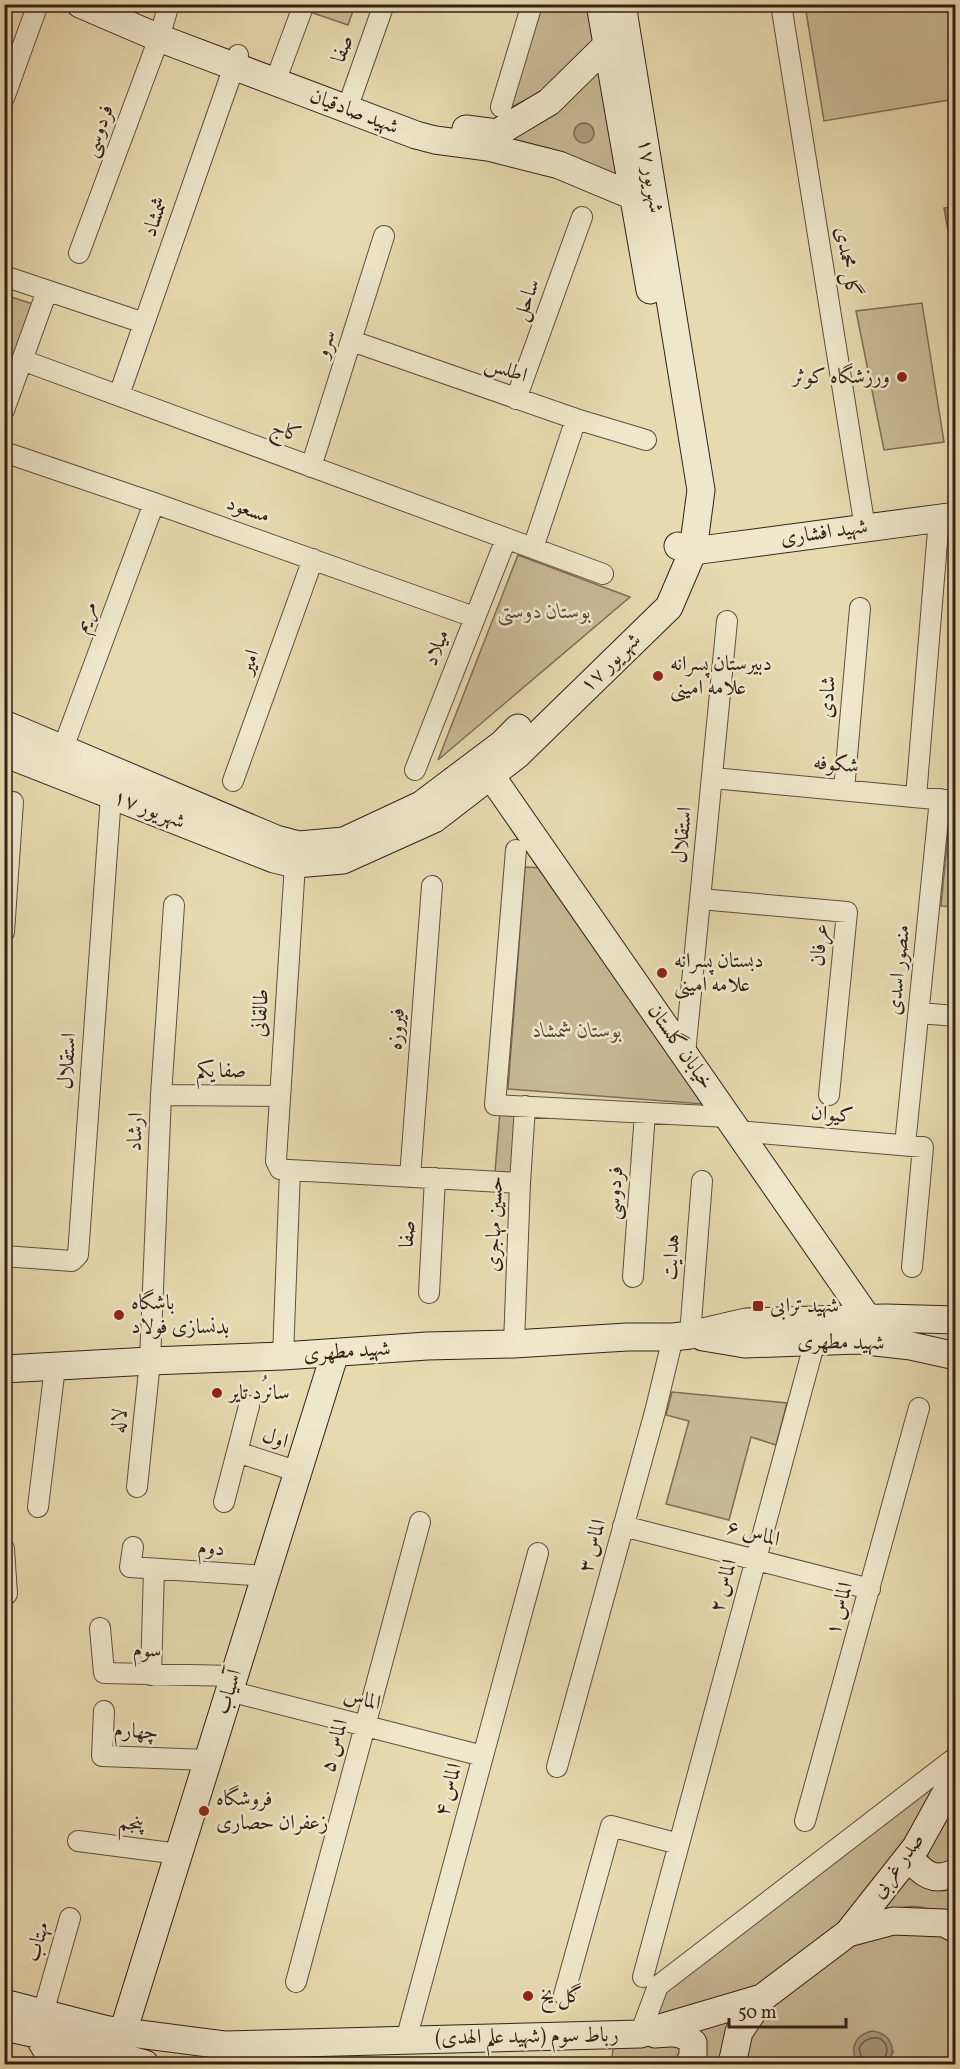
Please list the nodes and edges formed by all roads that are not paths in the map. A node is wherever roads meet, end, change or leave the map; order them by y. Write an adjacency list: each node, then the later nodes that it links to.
1 (38, 4): 14 (street)
2 (80, 4): 10 (main road, شهید صادقیان)
3 (114, 4): 10 (main road, شهید صادقیان)
4 (304, 4): 13 (street)
5 (384, 4): 15 (street, صفا)
6 (532, 4): 16 (street)
7 (600, 4): 11 (main road, ۱۷ شهریور)
8 (622, 4): 38 (main road, ۱۷ شهریور)
9 (781, 4): 35 (street, گل محمدی)
10 (163, 22): 12 (main road, شهید صادقیان); 20 (street, فردوسی)
11 (607, 45): 15 (main road, شهید صادقیان); 17 (main road, ۱۷ شهریور)
12 (236, 61): 13 (main road, شهید صادقیان); 23 (street, شمشاد)
13 (278, 77): 15 (main road, شهید صادقیان)
14 (4, 98)
15 (350, 104): 17 (main road, شهید صادقیان)
16 (501, 106)
17 (633, 196): 38 (main road, ۱۷ شهریور)
18 (582, 218): 27 (street, ساحل)
19 (384, 236): 24 (street, سرو)
20 (79, 253)
21 (4, 276): 22 (street)
22 (47, 291): 23 (street); 25 (street)
23 (144, 323): 26 (street, شمشاد)
24 (352, 341): 27 (street, اطلس); 32 (street, سرو)
25 (22, 360): 26 (street, کاج); 28 (street)
26 (119, 395): 32 (street, کاج)
27 (516, 399): 29 (street, اطلس)
28 (4, 410)
29 (576, 419): 30 (street, اطلس); 37 (street)
30 (646, 440)
31 (4, 452): 33 (street, مسعود)
32 (311, 467): 37 (street, کاج)
33 (154, 503): 39 (street, مسعود); 45 (street, مریم)
34 (947, 517): 35 (main road, شهید افشاری); 55 (street)
35 (865, 528): 38 (main road, شهید افشاری)
36 (504, 544): 42 (street, میلاد)
37 (533, 548): 40 (street, کاج)
38 (685, 548): 47 (main road, ۱۷ شهریور); 48 (main road, ۱۷ شهریور)
39 (313, 559): 42 (street, مسعود); 51 (street, امیر)
40 (603, 574)
41 (860, 608): 52 (street, شادی)
42 (474, 617): 49 (street, میلاد)
43 (727, 621): 50 (street, استقلال)
44 (4, 724): 45 (main road, ۱۷ شهریور)
45 (63, 748): 48 (main road, ۱۷ شهریور)
46 (4, 753): 53 (main road, ۱۷ شهریور)
47 (517, 755): 48 (main road, ۱۷ شهریور); 58 (main road)
48 (486, 768): 54 (main road, ۱۷ شهریور); 58 (main road, خیابان گلستان)
49 (415, 770)
50 (713, 778): 52 (street, شکوفه); 62 (street, استقلال)
51 (233, 781)
52 (844, 790): 55 (street, شکوفه)
53 (111, 796): 60 (main road, ۱۷ شهریور); 80 (street, استقلال)
54 (464, 796): 58 (main road); 60 (main road, ۱۷ شهریور)
55 (916, 797): 56 (street, شکوفه)
56 (948, 800): 65 (street, منصور اسدی)
57 (13, 802): 64 (street)
58 (510, 802): 67 (main road, خیابان گلستان)
59 (516, 850): 71 (street, کیوان)
60 (295, 864): 70 (street, طالقانی)
61 (432, 886): 76 (street, فیروزه)
62 (700, 899): 67 (street, استقلال); 69 (street, عرفان)
63 (174, 905): 68 (street, ارشاد)
64 (4, 932)
65 (919, 1013): 66 (street); 74 (street, منصور اسدی)
66 (956, 1017)
67 (685, 1054): 73 (main road, خیابان گلستان)
68 (161, 1095): 70 (street, صفا یکم); 92 (street, ارشاد)
69 (829, 1095)
70 (280, 1096): 75 (street, طالقانی)
71 (525, 1106): 72 (street, کیوان); 79 (street, حسین مهاجری)
72 (645, 1113): 73 (street, کیوان); 82 (street, فردوسی)
73 (733, 1124): 74 (street, کیوان); 84 (main road, خیابان گلستان)
74 (914, 1146): 81 (street, منصور اسدی)
75 (283, 1168): 76 (street); 90 (street, طالقانی)
76 (410, 1177): 77 (street)
77 (435, 1178): 79 (street); 83 (street, صفا)
78 (702, 1181): 86 (street, هدایت)
79 (520, 1183): 88 (street, حسین مهاجری)
80 (4, 1256)
81 (912, 1267)
82 (633, 1277)
83 (429, 1293)
84 (868, 1319): 85 (main road, شهید مطهری); 86 (main road, شهید مطهری)
85 (956, 1320)
86 (681, 1336): 87 (main road, شهید مطهری); 88 (main road, شهید مطهری); 103 (street, الماس ۳)
87 (814, 1341): 91 (main road, شهید مطهری); 107 (street, الماس ۲)
88 (514, 1344): 89 (main road, شهید مطهری)
89 (334, 1353): 90 (main road, شهید مطهری); 98 (main road, آسیاب)
90 (283, 1356): 92 (main road, شهید مطهری)
91 (956, 1356)
92 (150, 1361): 93 (main road, شهید مطهری); 99 (street, لاله)
93 (55, 1367): 94 (main road, شهید مطهری); 101 (street)
94 (4, 1369)
95 (249, 1406): 97 (street)
96 (919, 1408): 110 (street, الماس ۱)
97 (237, 1452): 98 (street, اول); 100 (street)
98 (299, 1472): 109 (main road, آسیاب)
99 (137, 1487)
100 (224, 1502)
101 (38, 1507)
102 (420, 1522): 116 (street, الماس ۵)
103 (623, 1526): 107 (street, الماس ۶); 120 (street, الماس ۳)
104 (133, 1547): 108 (street, دوم)
105 (4, 1549): 111 (street)
106 (538, 1553): 117 (street, الماس ۴)
107 (756, 1560): 110 (street, الماس ۶); 123 (street, الماس ۲)
108 (154, 1569): 109 (street, دوم); 113 (street)
109 (266, 1576): 114 (main road, آسیاب)
110 (870, 1589): 121 (street, الماس ۱)
111 (7, 1594)
112 (100, 1628): 113 (street, سوم)
113 (151, 1675): 114 (street, سوم)
114 (232, 1684): 116 (street, الماس); 118 (main road, آسیاب)
115 (104, 1711): 118 (street, چهارم)
116 (365, 1726): 117 (street, الماس); 131 (street, الماس ۵)
117 (483, 1756): 139 (street, الماس ۴)
118 (208, 1760): 124 (main road, آسیاب)
119 (956, 1760): 125 (main road, صدر غربی); 138 (street)
120 (557, 1767)
121 (806, 1821)
122 (78, 1841): 124 (street, پنجم)
123 (679, 1844): 130 (street, الماس ۲); 132 (street)
124 (178, 1854): 137 (main road, آسیاب)
125 (908, 1857): 126 (main road); 129 (main road, صدر غربی)
126 (956, 1872)
127 (70, 1918): 135 (street, مهتاب)
128 (956, 1929): 129 (main road)
129 (848, 1933): 133 (main road)
130 (643, 1977)
131 (296, 1982)
132 (564, 1995)
133 (762, 1998): 138 (main road, رباط سوم (شهید علم الهدی)); 144 (main road)
134 (4, 2003): 135 (main road, رباط سوم (شهید علم الهدی))
135 (40, 2024): 136 (main road, رباط سوم (شهید علم الهدی)); 137 (main road, رباط سوم (شهید علم الهدی)); 140 (main road); 141 (main road, رباط سوم (شهید علم الهدی))
136 (4, 2027)
137 (123, 2032): 139 (main road, رباط سوم (شهید علم الهدی))
138 (640, 2034): 139 (main road, رباط سوم (شهید علم الهدی)); 143 (main road)
139 (406, 2040)
140 (55, 2064)
141 (139, 2064): 142 (main road, رباط سوم (شهید علم الهدی))
142 (145, 2064)
143 (689, 2064)
144 (732, 2064)

